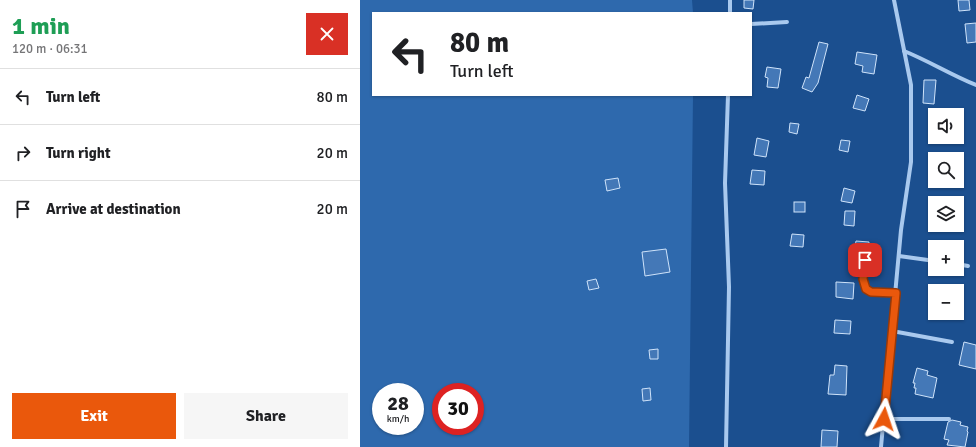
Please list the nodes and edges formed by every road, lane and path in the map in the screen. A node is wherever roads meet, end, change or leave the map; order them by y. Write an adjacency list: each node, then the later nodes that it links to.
1 (730, 0): 3 (street)
2 (894, 0): 6 (street)
3 (730, 12)
4 (787, 22): 5 (street)
5 (752, 24)
6 (904, 51): 7 (street); 9 (street)
7 (976, 85)
8 (728, 96): 19 (street)
9 (899, 256): 11 (street); 14 (street)
10 (865, 260): 14 (street)
11 (928, 260)
12 (964, 265): 13 (street)
13 (968, 266)
14 (896, 293): 15 (street)
15 (892, 331): 16 (street); 17 (street)
16 (952, 342)
17 (884, 419): 18 (street); 20 (street)
18 (949, 419)
19 (726, 447)
20 (881, 447)

